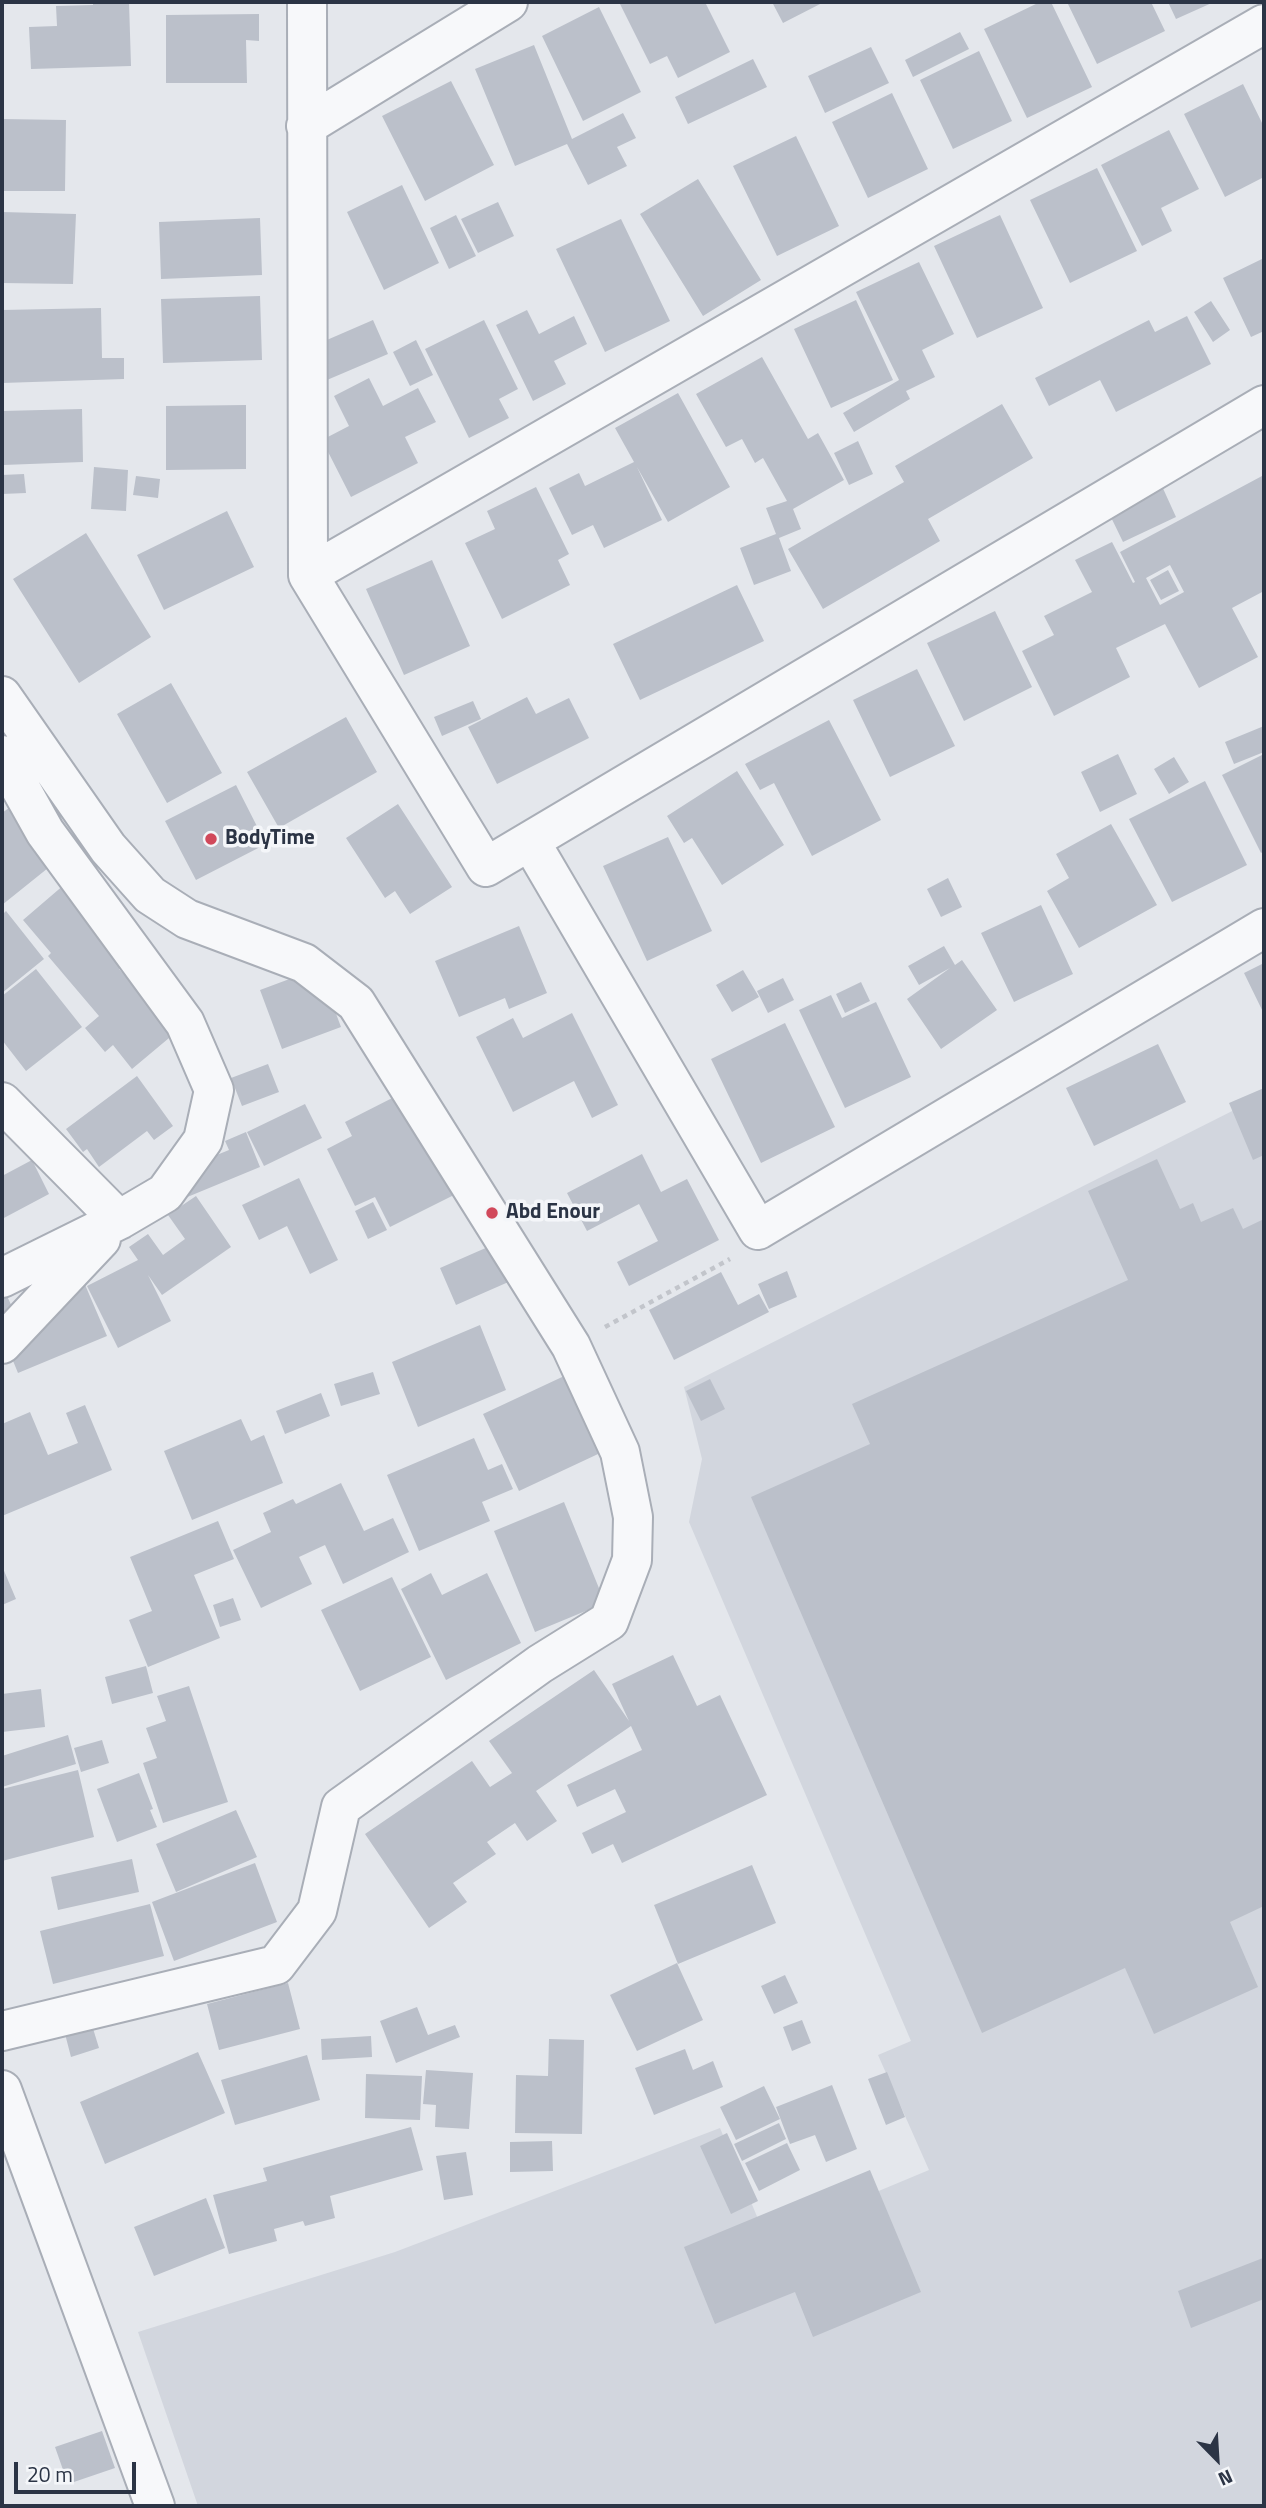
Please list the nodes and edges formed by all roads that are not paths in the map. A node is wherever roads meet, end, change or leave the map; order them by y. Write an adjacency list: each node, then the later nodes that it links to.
1 (307, 2): 4 (street)
2 (508, 2): 4 (street)
3 (1264, 24): 6 (street)
4 (306, 126): 6 (street)
5 (1264, 405): 9 (street)
6 (308, 575): 9 (street)
7 (2, 696): 15 (street)
8 (2, 755): 12 (street)
9 (530, 841): 10 (street)
10 (1264, 928)
11 (2, 1102): 12 (street)
12 (119, 1220): 13 (street); 14 (street)
13 (2, 1278)
14 (2, 1343)
15 (2, 2031)
16 (2, 2090): 17 (street)
17 (155, 2506)

